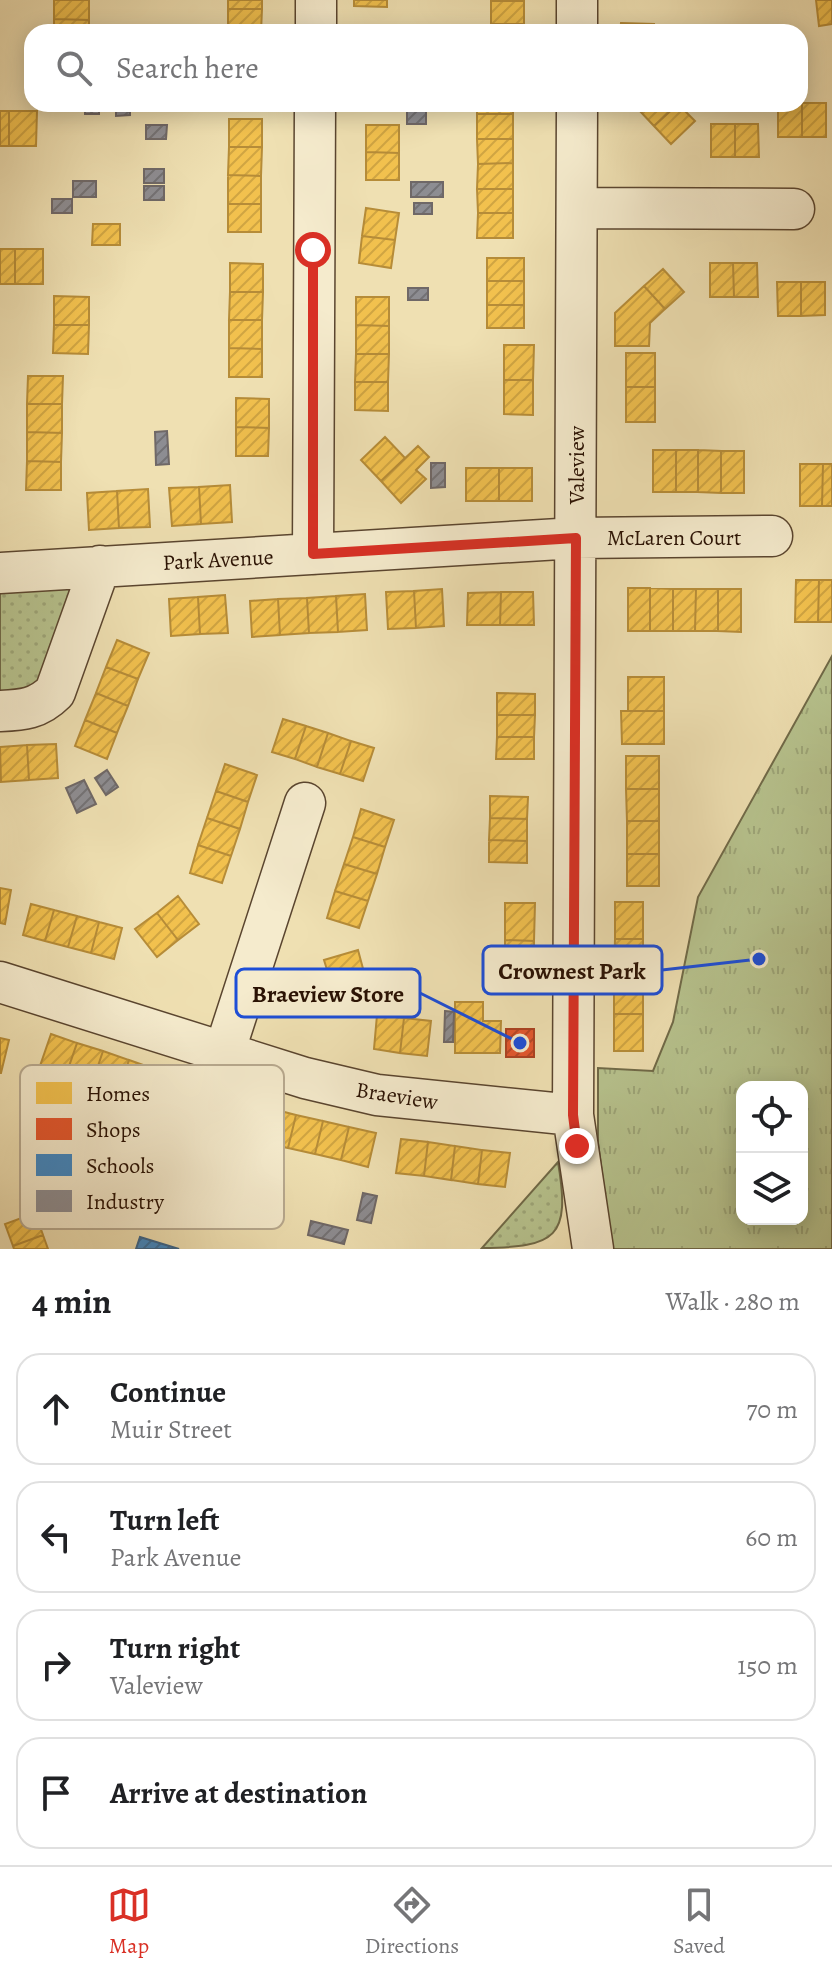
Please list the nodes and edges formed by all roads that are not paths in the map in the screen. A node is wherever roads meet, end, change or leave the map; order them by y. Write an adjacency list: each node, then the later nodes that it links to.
1 (316, 0): 3 (street)
2 (577, 0): 4 (street)
3 (316, 24)
4 (577, 24)
5 (315, 112): 11 (street)
6 (577, 112): 7 (street, Valeview)
7 (577, 208): 8 (street); 10 (street, Valeview)
8 (794, 209)
9 (772, 536): 10 (street, McLaren Court)
10 (576, 538): 11 (street, Park Avenue); 20 (street, Valeview)
11 (313, 554): 12 (street, Park Avenue)
12 (100, 566): 13 (street, Park Avenue); 14 (street)
13 (0, 573)
14 (0, 711)
15 (305, 803): 17 (street)
16 (0, 982): 17 (street, Braeview)
17 (224, 1053): 18 (street, Braeview)
18 (268, 1065)
19 (284, 1069): 20 (street, Braeview)
20 (573, 1115): 21 (street, Valeview)
21 (593, 1249)

